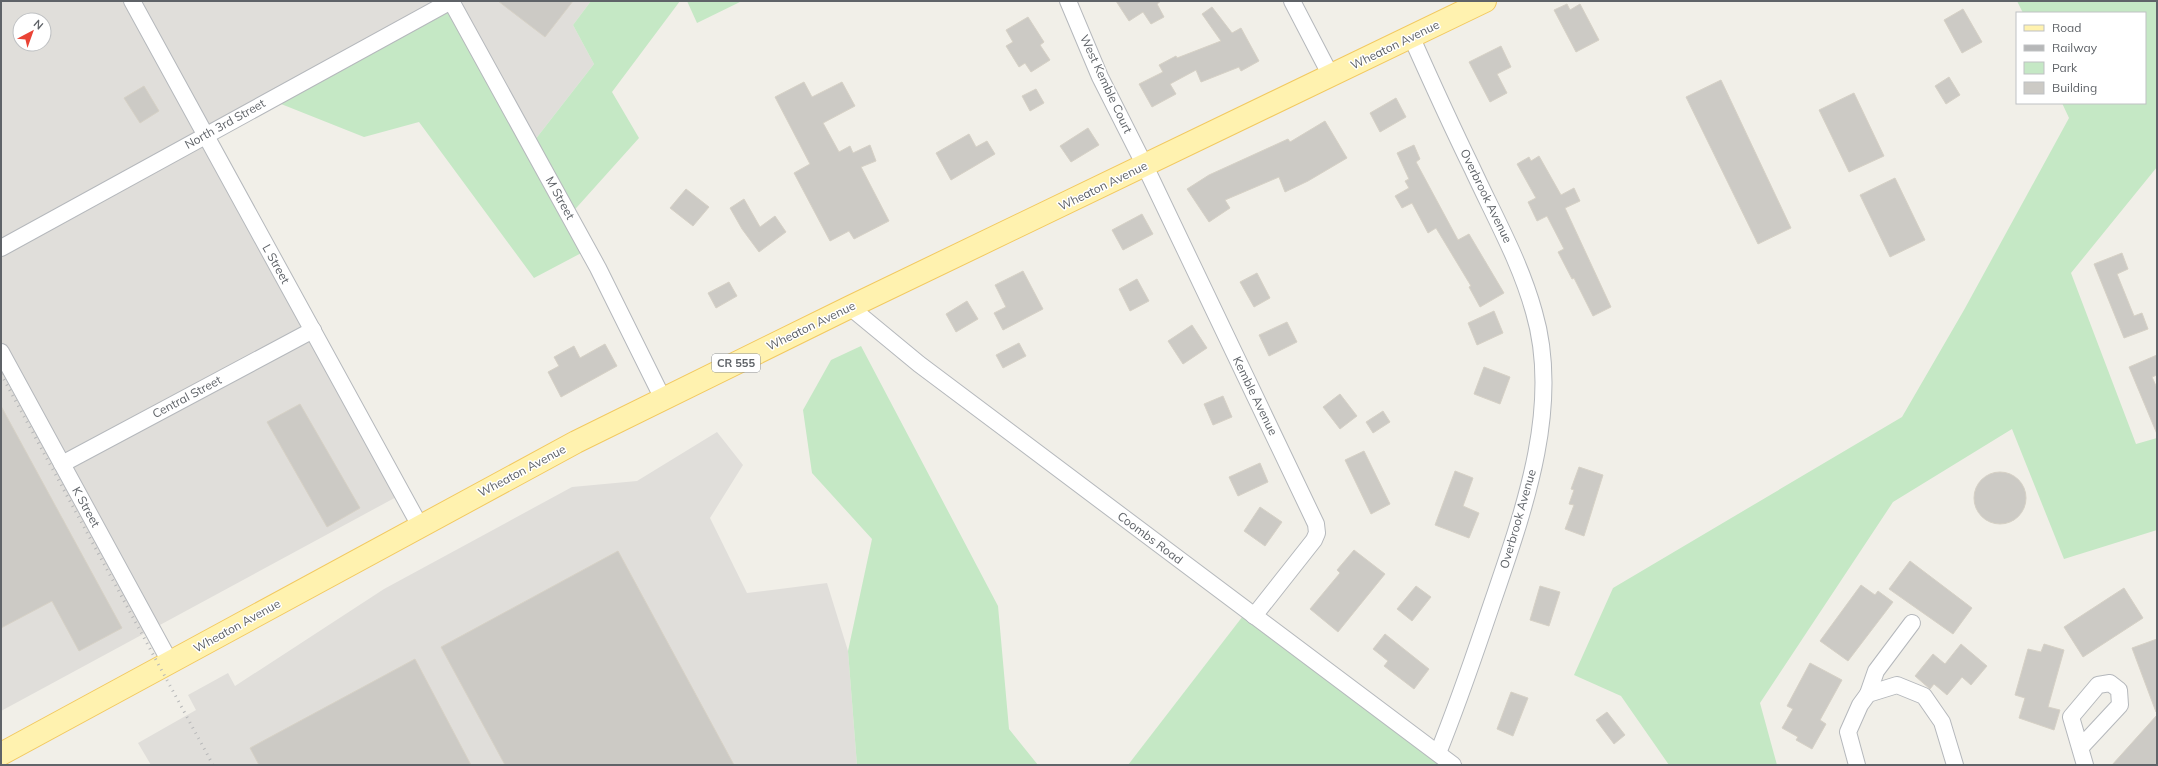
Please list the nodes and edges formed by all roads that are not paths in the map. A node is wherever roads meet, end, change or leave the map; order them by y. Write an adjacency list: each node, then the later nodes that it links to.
1 (132, 1): 8 (street, L Street)
2 (451, 1): 8 (street, North 3rd Street); 14 (street, M Street)
3 (1068, 1): 9 (street, West Kemble Court)
4 (1292, 1): 7 (street)
5 (1485, 1): 6 (main road, Wheaton Avenue / CR 555)
6 (1412, 36): 7 (main road, Wheaton Avenue / CR 555); 22 (street, Overbrook Avenue)
7 (1331, 76): 9 (main road, Wheaton Avenue / CR 555)
8 (205, 134): 10 (street, North 3rd Street); 12 (street, L Street)
9 (1145, 166): 11 (main road, Wheaton Avenue / CR 555); 17 (street, Kemble Avenue)
10 (1, 248)
11 (850, 307): 14 (main road, Wheaton Avenue / CR 555); 17 (street, Coombs Road)
12 (313, 330): 15 (street, Central Street); 16 (street, L Street)
13 (1, 352): 15 (street, K Street)
14 (663, 399): 16 (main road, Wheaton Avenue / CR 555)
15 (62, 464): 19 (street, K Street)
16 (420, 526): 19 (main road, Wheaton Avenue / CR 555)
17 (1254, 616): 22 (street, Coombs Road)
18 (1912, 623): 20 (street)
19 (170, 662): 23 (main road, Wheaton Avenue / CR 555)
20 (1868, 694): 25 (street); 26 (street)
21 (2080, 748): 27 (street)
22 (1438, 753): 24 (street, Coombs Road)
23 (1, 754)
24 (1453, 765)
25 (1858, 765)
26 (1955, 765)
27 (2085, 765)

